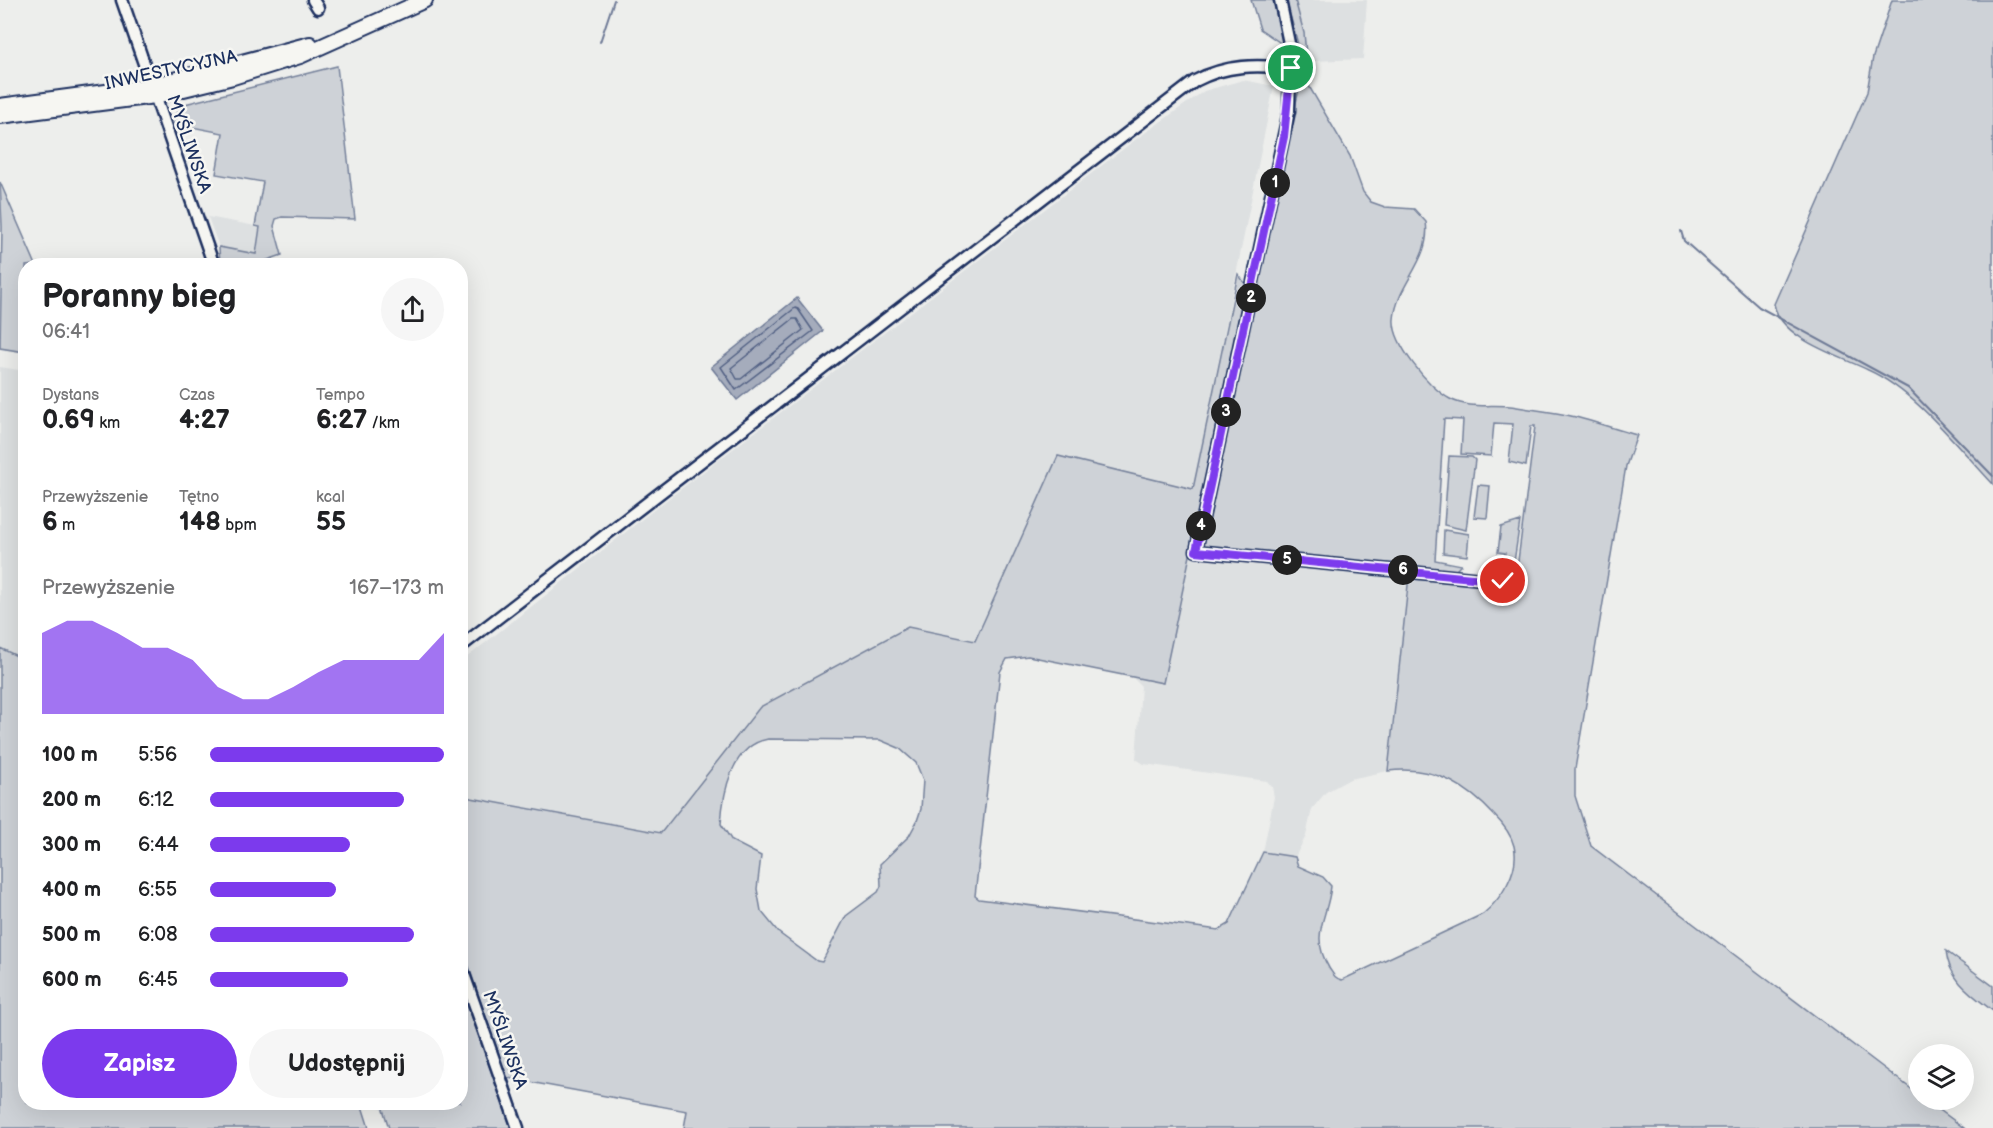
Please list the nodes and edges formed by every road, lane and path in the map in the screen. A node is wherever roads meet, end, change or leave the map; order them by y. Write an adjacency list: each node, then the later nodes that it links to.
1 (122, 0): 5 (street, MYŚLIWSKA)
2 (425, 0): 5 (main road, INWESTYCYJNA)
3 (1280, 0): 4 (street)
4 (1291, 68): 9 (street); 10 (street)
5 (153, 91): 6 (main road, INWESTYCYJNA); 7 (main road, INWESTYCYJNA); 8 (street, MYŚLIWSKA)
6 (0, 106)
7 (0, 116)
8 (211, 258)
9 (1503, 581)
10 (468, 641)
11 (468, 986): 12 (street, MYŚLIWSKA)
12 (518, 1128)

